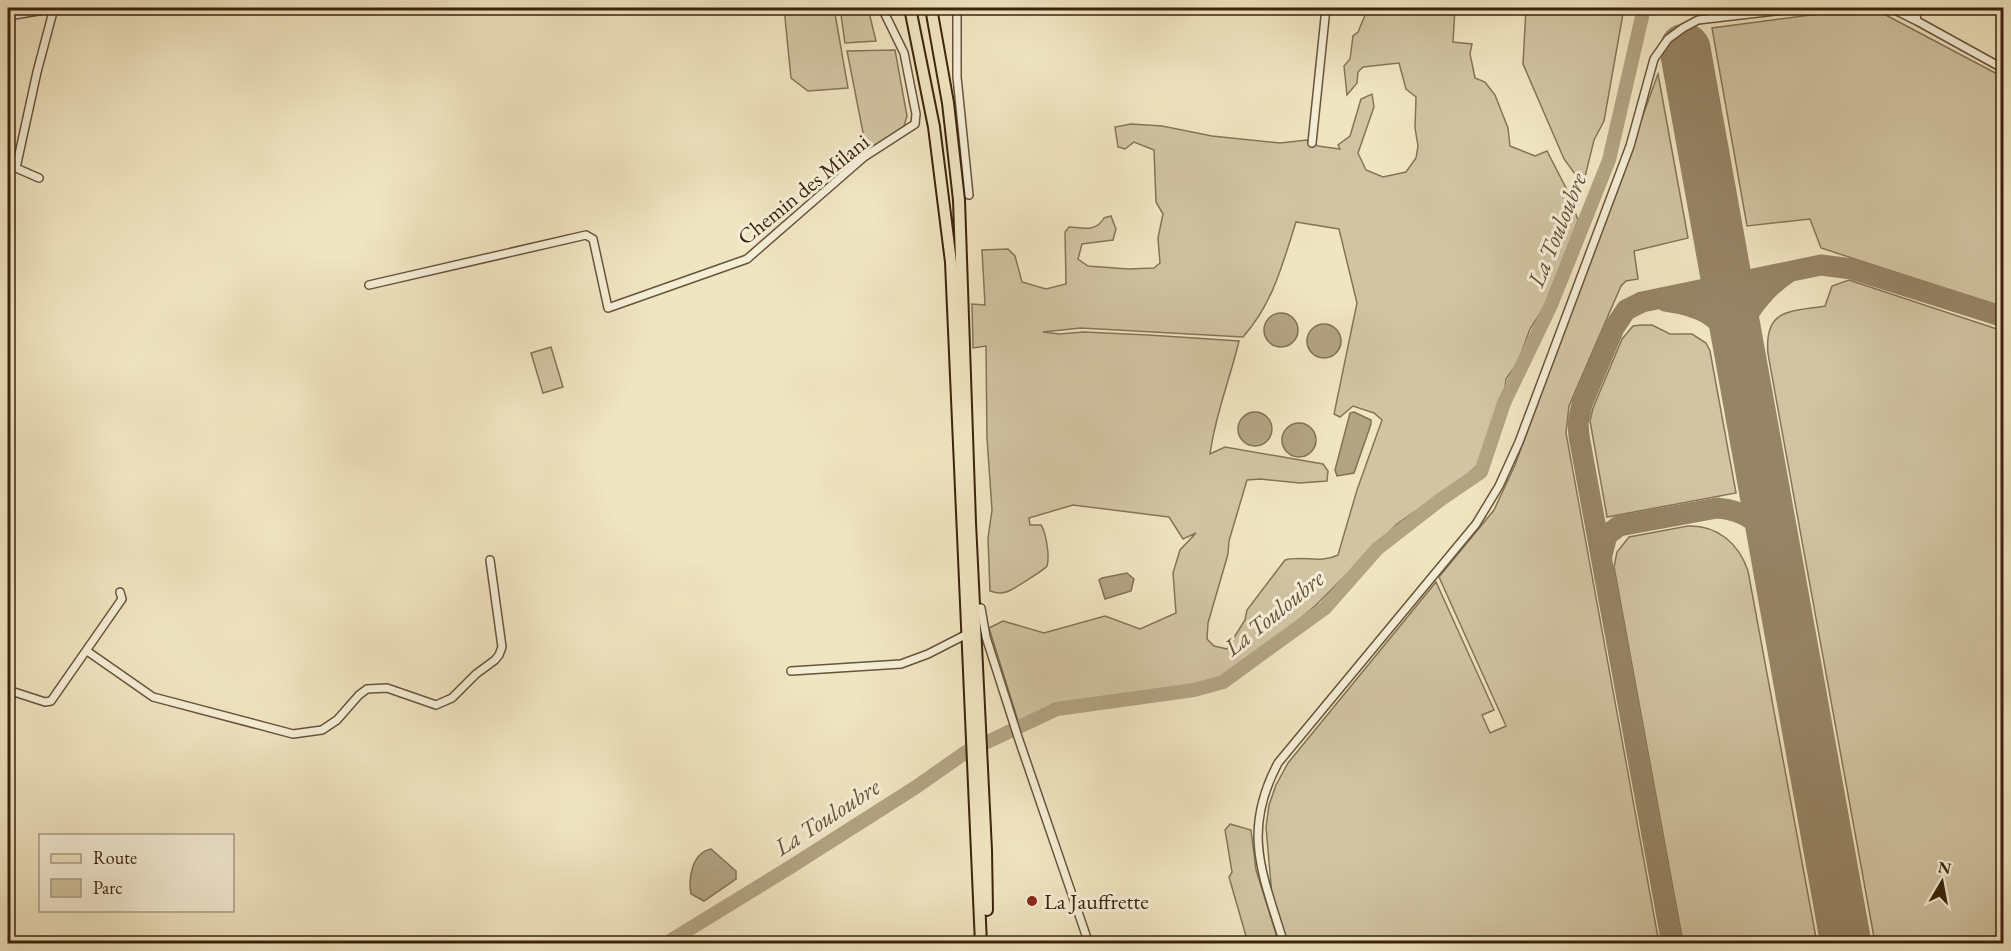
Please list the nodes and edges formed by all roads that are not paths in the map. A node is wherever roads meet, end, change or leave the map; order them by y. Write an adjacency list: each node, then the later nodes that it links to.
1 (56, 8): 10 (street); 14 (street)
2 (882, 8): 16 (street, Chemin des Milani)
3 (910, 8): 19 (main road)
4 (931, 8): 19 (main road)
5 (957, 8): 15 (street)
6 (1326, 8): 13 (street)
7 (1800, 8): 28 (street)
8 (1891, 8): 11 (street)
9 (1915, 8): 11 (street)
10 (8, 16)
11 (1917, 21): 12 (street)
12 (2004, 69)
13 (1312, 143)
14 (39, 178)
15 (969, 195)
16 (369, 285)
17 (490, 560): 21 (street)
18 (120, 592): 21 (street)
19 (971, 610): 20 (main road); 27 (street)
20 (972, 632): 22 (street); 24 (main road)
21 (87, 651): 23 (street)
22 (791, 671)
23 (8, 690)
24 (977, 762): 25 (main road); 26 (main road)
25 (981, 944)
26 (988, 944)
27 (1089, 944)
28 (1284, 944)

